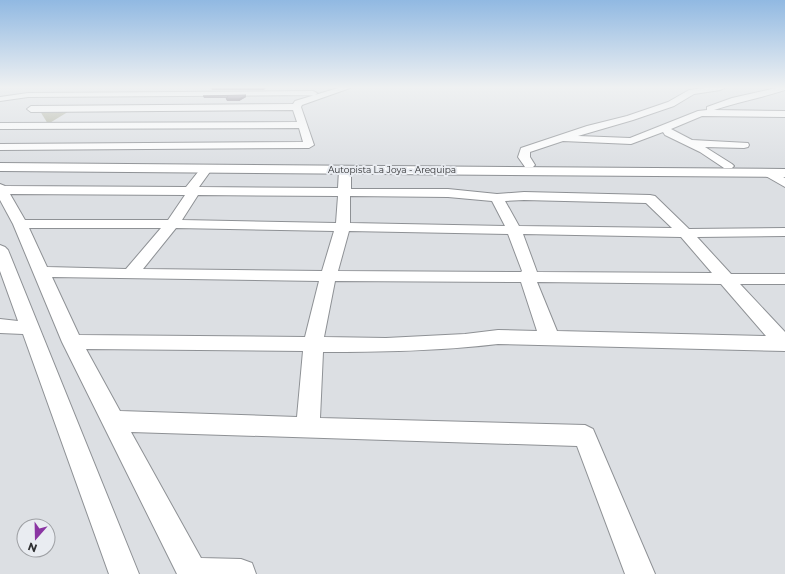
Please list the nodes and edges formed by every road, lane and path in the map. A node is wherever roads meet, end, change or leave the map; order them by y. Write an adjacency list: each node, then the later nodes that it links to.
1 (36, 115): 10 (street)
2 (67, 115): 10 (street)
3 (196, 115): 7 (street)
4 (300, 115): 8 (street)
5 (639, 115): 12 (street)
6 (697, 115): 11 (street)
7 (185, 125): 8 (street); 10 (street); 15 (street)
8 (303, 125): 15 (street)
9 (0, 126): 10 (street)
10 (47, 126): 17 (street)
11 (665, 128): 12 (street); 13 (street)
12 (562, 138): 19 (street)
13 (690, 143): 14 (street); 20 (street)
14 (744, 145)
15 (162, 146): 17 (street)
16 (0, 147): 17 (street)
17 (15, 148): 18 (street)
18 (0, 159): 19 (main road, Autopista La Joya - Arequipa)
19 (529, 165): 20 (main road, Autopista La Joya - Arequipa)
20 (728, 166): 21 (main road, Autopista La Joya - Arequipa)
21 (785, 166)
22 (0, 167): 23 (main road, Autopista La Joya - Arequipa)
23 (206, 169): 24 (main road, Autopista La Joya - Arequipa); 29 (street)
24 (345, 170): 25 (main road, Autopista La Joya - Arequipa); 30 (street)
25 (768, 173): 26 (main road, Autopista La Joya - Arequipa); 27 (street)
26 (785, 173)
27 (785, 183)
28 (1, 189): 29 (street); 32 (street)
29 (190, 191): 30 (street); 33 (street)
30 (344, 192): 31 (street); 34 (street)
31 (497, 198): 35 (street); 37 (street)
32 (20, 224): 33 (street); 39 (street)
33 (172, 224): 34 (street); 40 (street)
34 (343, 226): 35 (street); 41 (street)
35 (513, 230): 37 (street); 42 (street)
36 (785, 232): 37 (street)
37 (685, 233): 43 (street)
38 (2, 258): 46 (street)
39 (40, 272): 40 (street); 48 (street)
40 (130, 274): 41 (street)
41 (328, 277): 42 (street); 50 (street)
42 (528, 277): 43 (street); 47 (street)
43 (726, 278): 44 (street); 49 (street)
44 (785, 279)
45 (0, 326): 46 (street)
46 (30, 328): 54 (street)
47 (550, 339): 49 (street); 50 (street)
48 (72, 342): 50 (street); 51 (street)
49 (785, 343)
50 (313, 345): 52 (street)
51 (113, 421): 52 (street); 53 (street)
52 (308, 428): 56 (street)
53 (193, 573): 55 (street)
54 (124, 574)
55 (241, 574)
56 (640, 574)

